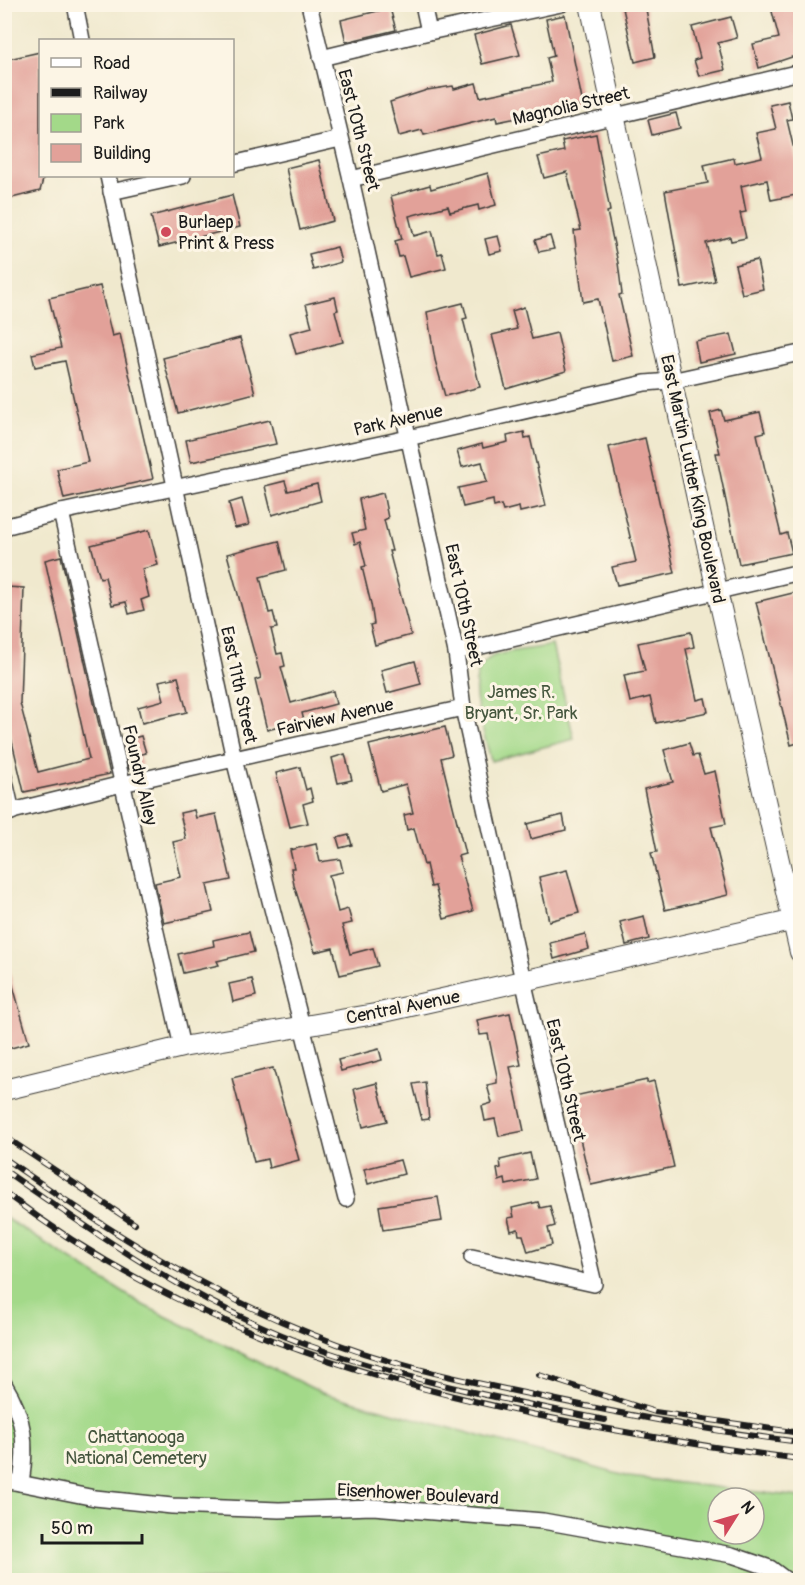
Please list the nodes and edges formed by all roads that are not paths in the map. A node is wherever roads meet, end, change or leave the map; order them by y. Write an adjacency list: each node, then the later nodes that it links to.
1 (75, 4): 7 (street)
2 (309, 4): 8 (street, East 10th Street)
3 (423, 4): 6 (street)
4 (561, 4): 6 (street)
5 (590, 4): 10 (main road, East Martin Luther King Boulevard)
6 (429, 32): 8 (street)
7 (82, 39)
8 (321, 58): 11 (street, East 10th Street)
9 (801, 72): 10 (street, Magnolia Street)
10 (615, 115): 15 (street, Magnolia Street); 18 (main road, East Martin Luther King Boulevard)
11 (340, 139): 12 (street); 15 (street, East 10th Street)
12 (234, 164)
13 (108, 177): 16 (street, East 11th Street)
14 (178, 177): 16 (street)
15 (351, 179): 19 (street, East 10th Street)
16 (111, 192): 20 (street, East 11th Street)
17 (801, 353): 18 (street, Park Avenue)
18 (671, 381): 19 (street, Park Avenue); 24 (main road, East Martin Luther King Boulevard)
19 (408, 438): 20 (street, Park Avenue); 25 (street, East 10th Street)
20 (177, 488): 21 (street, Park Avenue); 27 (street, East 11th Street)
21 (61, 512): 22 (street, Park Avenue); 29 (street, Foundry Alley)
22 (4, 527)
23 (801, 572): 24 (street)
24 (717, 591): 25 (street); 31 (main road, East Martin Luther King Boulevard)
25 (456, 652): 26 (street, East 10th Street)
26 (463, 708): 27 (street, Fairview Avenue); 33 (street, East 10th Street)
27 (234, 759): 29 (street, Fairview Avenue); 34 (street, East 11th Street)
28 (4, 777): 30 (street)
29 (122, 784): 30 (street, Fairview Avenue); 35 (street, Foundry Alley)
30 (8, 812)
31 (796, 920): 32 (main road, East Martin Luther King Boulevard); 33 (main road, Central Avenue)
32 (801, 952)
33 (523, 983): 34 (main road, Central Avenue); 38 (street, East 10th Street)
34 (302, 1026): 35 (main road, Central Avenue); 37 (street, East 11th Street)
35 (182, 1047): 36 (main road, Central Avenue)
36 (4, 1090)
37 (346, 1199)
38 (472, 1257)
39 (4, 1384): 41 (street)
40 (4, 1480): 41 (street, Eisenhower Boulevard)
41 (21, 1483): 42 (street, Eisenhower Boulevard)
42 (786, 1581)

